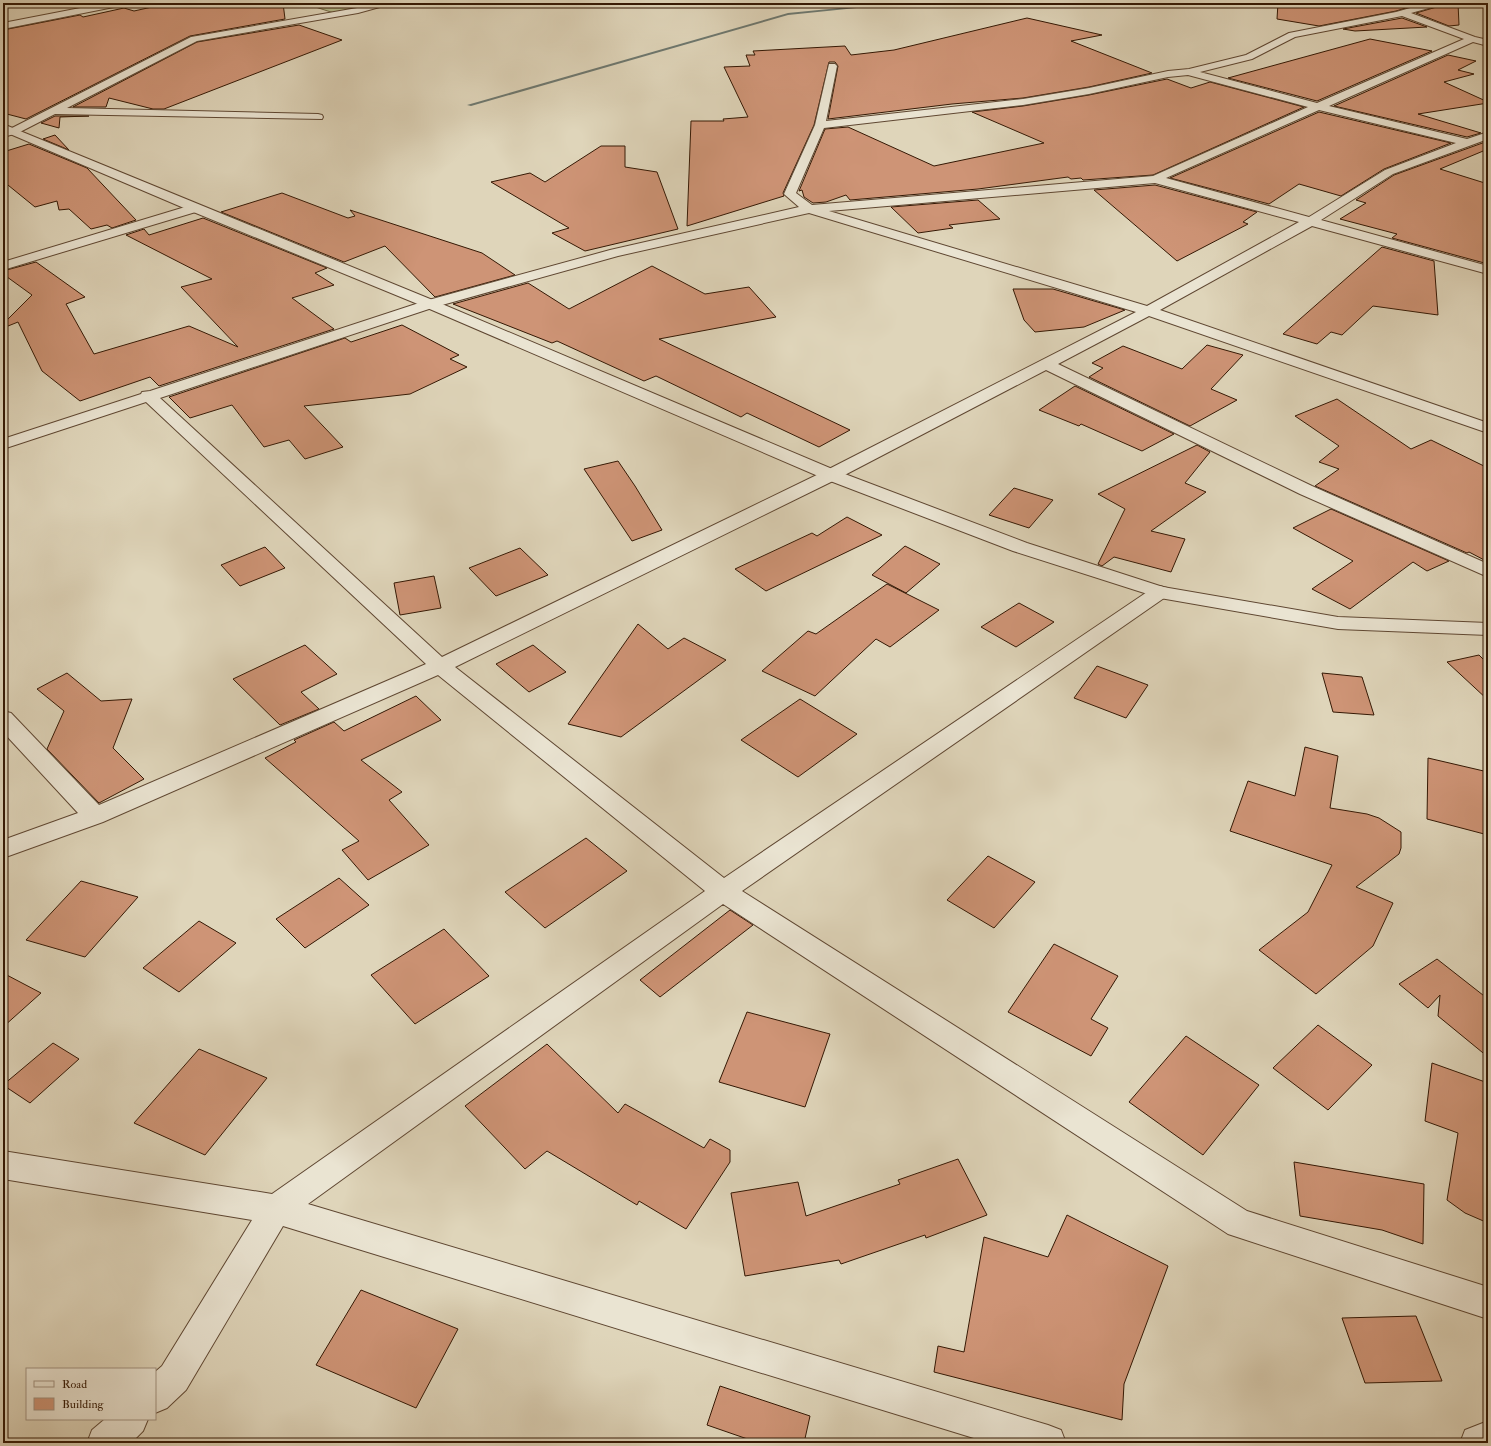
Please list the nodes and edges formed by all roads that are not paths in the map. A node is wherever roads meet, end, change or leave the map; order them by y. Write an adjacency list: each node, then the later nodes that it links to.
1 (119, 3): 6 (street)
2 (384, 3): 12 (street)
3 (1437, 3): 5 (street)
4 (1383, 6): 5 (street)
5 (1402, 13): 7 (street); 10 (street)
6 (3, 26)
7 (1472, 39): 8 (street); 11 (street)
8 (1488, 43)
9 (832, 66): 14 (street)
10 (1188, 72): 11 (street); 14 (street)
11 (1319, 107): 17 (street); 19 (street)
12 (53, 111): 13 (street); 15 (street)
13 (318, 117)
14 (820, 125): 21 (street)
15 (7, 131): 20 (street)
16 (1488, 136): 17 (street)
17 (1467, 142): 18 (street); 22 (street)
18 (1488, 147)
19 (1155, 180): 21 (street); 22 (street)
20 (195, 208): 23 (street); 25 (street)
21 (809, 209): 25 (street); 26 (street)
22 (1311, 221): 24 (street); 26 (street)
23 (3, 266)
24 (1488, 270)
25 (430, 304): 28 (street); 31 (street)
26 (1148, 311): 27 (street); 29 (street)
27 (1046, 364): 31 (street); 32 (street)
28 (148, 395): 30 (street); 35 (street)
29 (1488, 428)
30 (3, 444)
31 (831, 475): 33 (street); 35 (street)
32 (1488, 571)
33 (1160, 592): 34 (street); 39 (street)
34 (1488, 629)
35 (440, 666): 37 (street); 39 (street)
36 (3, 718): 37 (street)
37 (95, 816): 38 (street)
38 (3, 850)
39 (723, 891): 41 (street); 42 (street)
40 (3, 1166): 41 (street)
41 (276, 1209): 43 (street); 47 (street)
42 (1488, 1303)
43 (156, 1395)
44 (130, 1420): 46 (street)
45 (1488, 1439): 48 (street)
46 (105, 1443)
47 (1048, 1443)
48 (1478, 1443)

